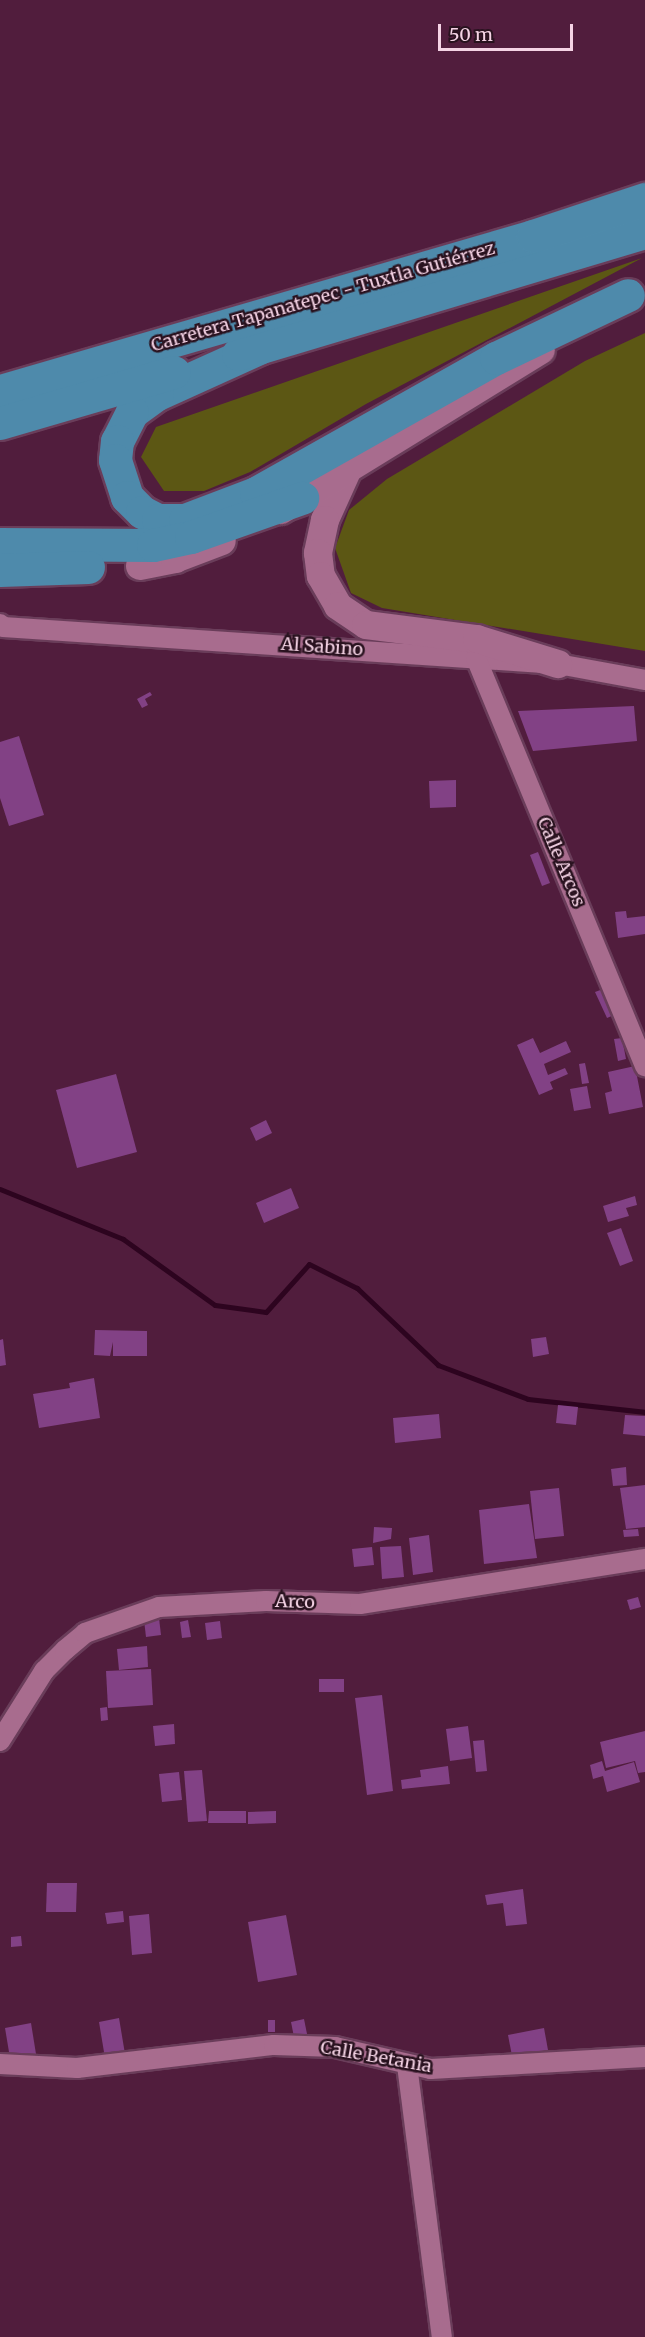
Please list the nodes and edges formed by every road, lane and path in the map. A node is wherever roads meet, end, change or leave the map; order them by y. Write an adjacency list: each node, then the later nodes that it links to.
1 (645, 199): 5 (highway, Carretera Tapanatepec - Tuxtla Gutiérrez)
2 (645, 232): 4 (highway, Carretera Tapanatepec - Tuxtla Gutiérrez)
3 (636, 291): 4 (highway); 7 (main road)
4 (260, 348): 6 (highway, Carretera Tapanatepec - Tuxtla Gutiérrez)
5 (0, 391)
6 (0, 423)
7 (348, 470): 8 (main road); 14 (main road)
8 (302, 498): 9 (highway); 10 (main road)
9 (0, 544)
10 (141, 566): 11 (highway)
11 (0, 570)
12 (0, 624): 13 (street, Al Sabino)
13 (476, 658): 14 (street, Al Sabino); 16 (street, Calle Arcos)
14 (558, 664): 15 (street, Al Sabino)
15 (645, 680)
16 (645, 1066)
17 (645, 1559): 18 (street, Arco)
18 (0, 1741)
19 (645, 2057): 21 (street, Calle Betania)
20 (0, 2064): 21 (street, Calle Betania)
21 (407, 2065): 22 (street)
22 (442, 2337)

